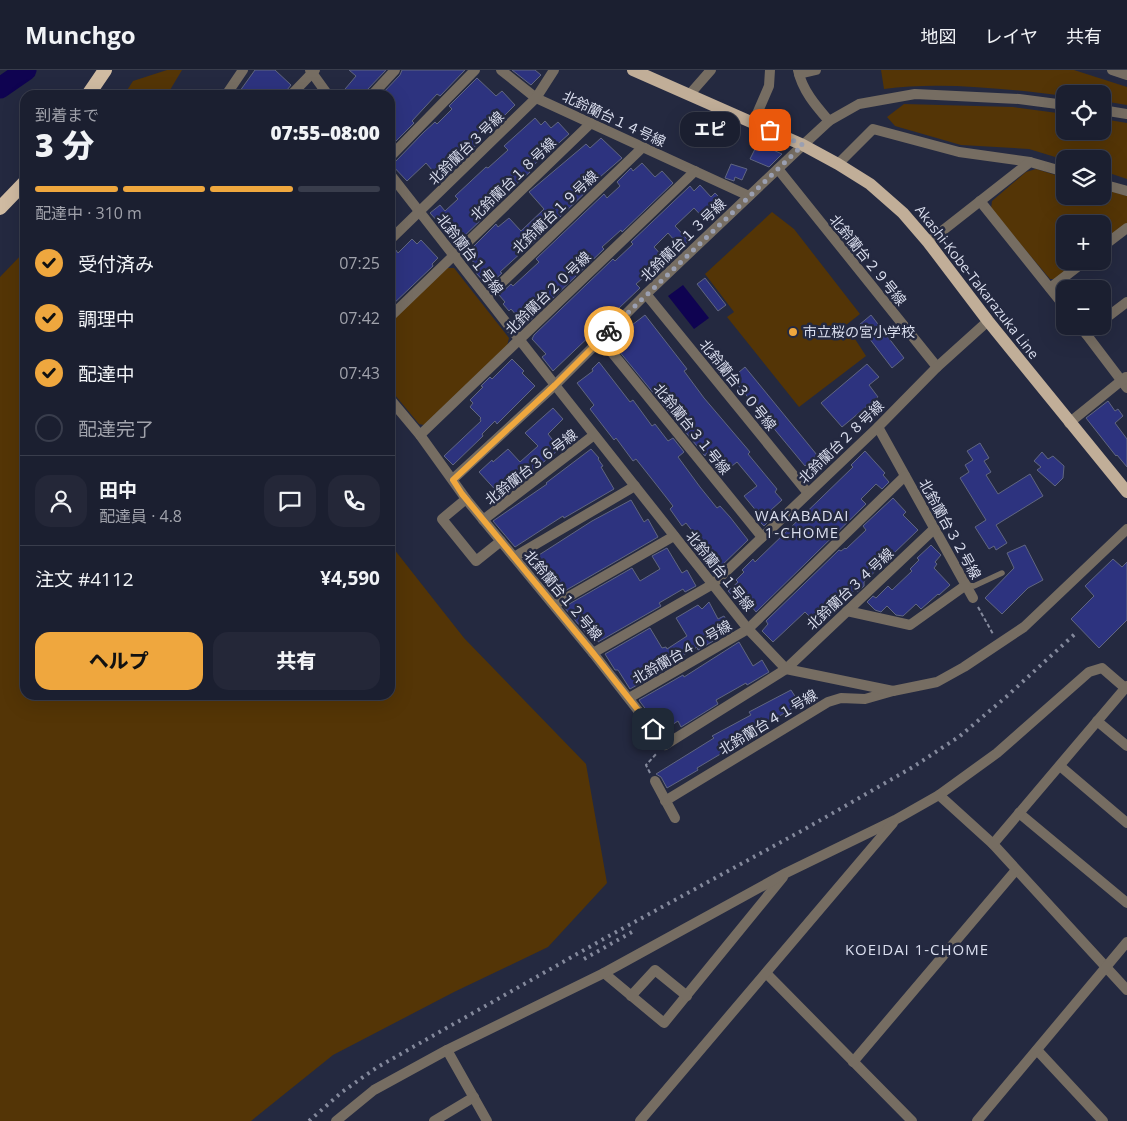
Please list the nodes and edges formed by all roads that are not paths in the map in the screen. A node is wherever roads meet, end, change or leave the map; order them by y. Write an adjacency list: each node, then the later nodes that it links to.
1 (105, 70): 15 (highway)
2 (243, 70): 16 (street)
3 (395, 70): 19 (street)
4 (475, 70): 30 (street)
5 (501, 70): 21 (street, 北鈴蘭台１４号線)
6 (554, 70): 21 (street, 北鈴蘭台３号線)
7 (634, 70): 20 (main road, Akashi-Kobe-Takarazuka Line)
8 (711, 70): 20 (street)
9 (770, 70): 27 (street)
10 (816, 70): 13 (street)
11 (1112, 70): 14 (street)
12 (312, 71): 17 (street); 18 (street)
13 (798, 72): 25 (street)
14 (1127, 75)
15 (91, 90)
16 (229, 90)
17 (295, 90)
18 (325, 90)
19 (377, 90)
20 (690, 95): 27 (main road, Akashi-Kobe-Takarazuka Line)
21 (536, 98): 26 (street, 北鈴蘭台１４号線); 43 (street, 北鈴蘭台３号線)
22 (1056, 104): 25 (street, 北鈴蘭台１３号線)
23 (1111, 111): 24 (street)
24 (1127, 114)
25 (829, 121): 28 (street, 北鈴蘭台１３号線)
26 (591, 123): 29 (street, 北鈴蘭台１４号線); 48 (street, 北鈴蘭台１８号線)
27 (753, 123): 28 (main road, Akashi-Kobe-Takarazuka Line)
28 (803, 145): 32 (main road, Akashi-Kobe-Takarazuka Line); 33 (street, 北鈴蘭台１３号線)
29 (643, 147): 35 (street, 北鈴蘭台１４号線); 53 (street, 北鈴蘭台１９号線)
30 (395, 152)
31 (1030, 162): 32 (street); 34 (street); 41 (street)
32 (838, 164): 47 (main road, Akashi-Kobe-Takarazuka Line)
33 (778, 169): 40 (street, 北鈴蘭台１３号線); 61 (street, 北鈴蘭台２９号線)
34 (1056, 169)
35 (695, 171): 40 (street, 北鈴蘭台１４号線); 59 (street, 北鈴蘭台２０号線)
36 (395, 181): 43 (street, 北鈴蘭台１号線)
37 (20, 187): 42 (highway)
38 (1111, 187): 39 (street)
39 (1127, 191)
40 (749, 196): 51 (street, 北鈴蘭台１３号線)
41 (980, 201): 47 (street); 50 (street)
42 (0, 208)
43 (419, 212): 45 (street, 北鈴蘭台３号線); 48 (street, 北鈴蘭台１号線)
44 (1127, 228): 46 (street)
45 (395, 235)
46 (1111, 240)
47 (928, 242): 57 (main road, Akashi-Kobe-Takarazuka Line)
48 (454, 255): 53 (street, 北鈴蘭台１号線); 55 (street, 北鈴蘭台１８号線)
49 (1073, 270): 50 (street)
50 (1050, 288): 52 (street)
51 (646, 294): 60 (street, 北鈴蘭台１３号線); 73 (street, 北鈴蘭台３０号線)
52 (1056, 296)
53 (487, 297): 59 (street, 北鈴蘭台１号線)
54 (1127, 302): 56 (street)
55 (395, 312)
56 (1111, 314)
57 (988, 321): 61 (street, 北鈴蘭台２８号線); 65 (main road, Akashi-Kobe-Takarazuka Line)
58 (1087, 335): 62 (street)
59 (520, 339): 63 (street, 北鈴蘭台１号線); 67 (street, 北鈴蘭台２０号線)
60 (601, 339): 63 (street, 北鈴蘭台１３号線); 79 (street, 北鈴蘭台３１号線)
61 (937, 367): 66 (street, 北鈴蘭台２８号線)
62 (1125, 382): 65 (street)
63 (555, 385): 68 (street, 北鈴蘭台１号線); 70 (street, 北鈴蘭台１３号線)
64 (395, 405): 67 (street, 北鈴蘭台１２号線)
65 (1069, 423): 72 (main road, Akashi-Kobe-Takarazuka Line)
66 (878, 427): 69 (street, 北鈴蘭台３２号線); 73 (street, 北鈴蘭台２８号線)
67 (420, 434): 70 (street, 北鈴蘭台１２号線)
68 (594, 435): 71 (street, 北鈴蘭台１号線); 75 (street, 北鈴蘭台３６号線)
69 (905, 476): 76 (street, 北鈴蘭台３２号線); 88 (street, 北鈴蘭台４０号線)
70 (453, 480): 74 (street, 北鈴蘭台１２号線)
71 (635, 486): 78 (street, 北鈴蘭台１号線); 81 (street)
72 (1127, 492)
73 (808, 493): 79 (street, 北鈴蘭台２８号線)
74 (466, 499): 75 (street, 北鈴蘭台１２号線); 80 (street)
75 (484, 520): 80 (street, 北鈴蘭台１２号線)
76 (934, 529): 84 (street, 北鈴蘭台３２号線); 87 (street, 北鈴蘭台３４号線)
77 (1127, 529): 92 (street)
78 (674, 536): 83 (street, 北鈴蘭台１号線); 86 (street)
79 (762, 536): 83 (street, 北鈴蘭台２８号線)
80 (501, 541): 81 (street, 北鈴蘭台１２号線)
81 (514, 557): 86 (street, 北鈴蘭台１２号線)
82 (1002, 573): 84 (lane)
83 (713, 584): 88 (street, 北鈴蘭台１号線); 89 (street, 北鈴蘭台２８号線)
84 (966, 585): 85 (street, 北鈴蘭台３２号線); 87 (street)
85 (973, 598)
86 (554, 605): 89 (street, 北鈴蘭台１２号線)
87 (847, 611): 90 (street, 北鈴蘭台３４号線)
88 (748, 628): 90 (street, 北鈴蘭台１号線); 93 (street, 北鈴蘭台４０号線)
89 (593, 653): 93 (street, 北鈴蘭台１２号線)
90 (786, 669): 92 (street); 93 (street, 北鈴蘭台１２号線)
91 (1126, 687): 94 (street); 98 (street)
92 (893, 691): 99 (street, 北鈴蘭台４１号線)
93 (629, 698)
94 (1098, 721): 95 (street); 96 (street)
95 (1127, 746)
96 (1060, 766): 100 (street); 103 (street)
97 (654, 781): 99 (street)
98 (939, 795): 102 (street); 104 (street)
99 (665, 801): 101 (street)
100 (1019, 814): 104 (street); 107 (street)
101 (675, 818)
102 (895, 820): 106 (street); 111 (street)
103 (1127, 823)
104 (992, 844): 105 (street)
105 (1016, 870): 109 (street); 117 (street)
106 (786, 873): 110 (street); 114 (street)
107 (1127, 903)
108 (1127, 942): 109 (street)
109 (1106, 967): 112 (street); 116 (street)
110 (604, 973): 113 (street); 115 (street)
111 (766, 973): 117 (street); 122 (street)
112 (1127, 990)
113 (631, 996): 114 (street); 114 (street)
114 (687, 996)
115 (447, 1050): 118 (street); 119 (street)
116 (1036, 1050): 124 (street); 125 (street)
117 (853, 1062): 123 (street)
118 (474, 1097): 120 (street); 121 (street)
119 (336, 1121)
120 (434, 1121)
121 (487, 1121)
122 (640, 1121)
123 (912, 1121)
124 (977, 1121)
125 (1103, 1121)

